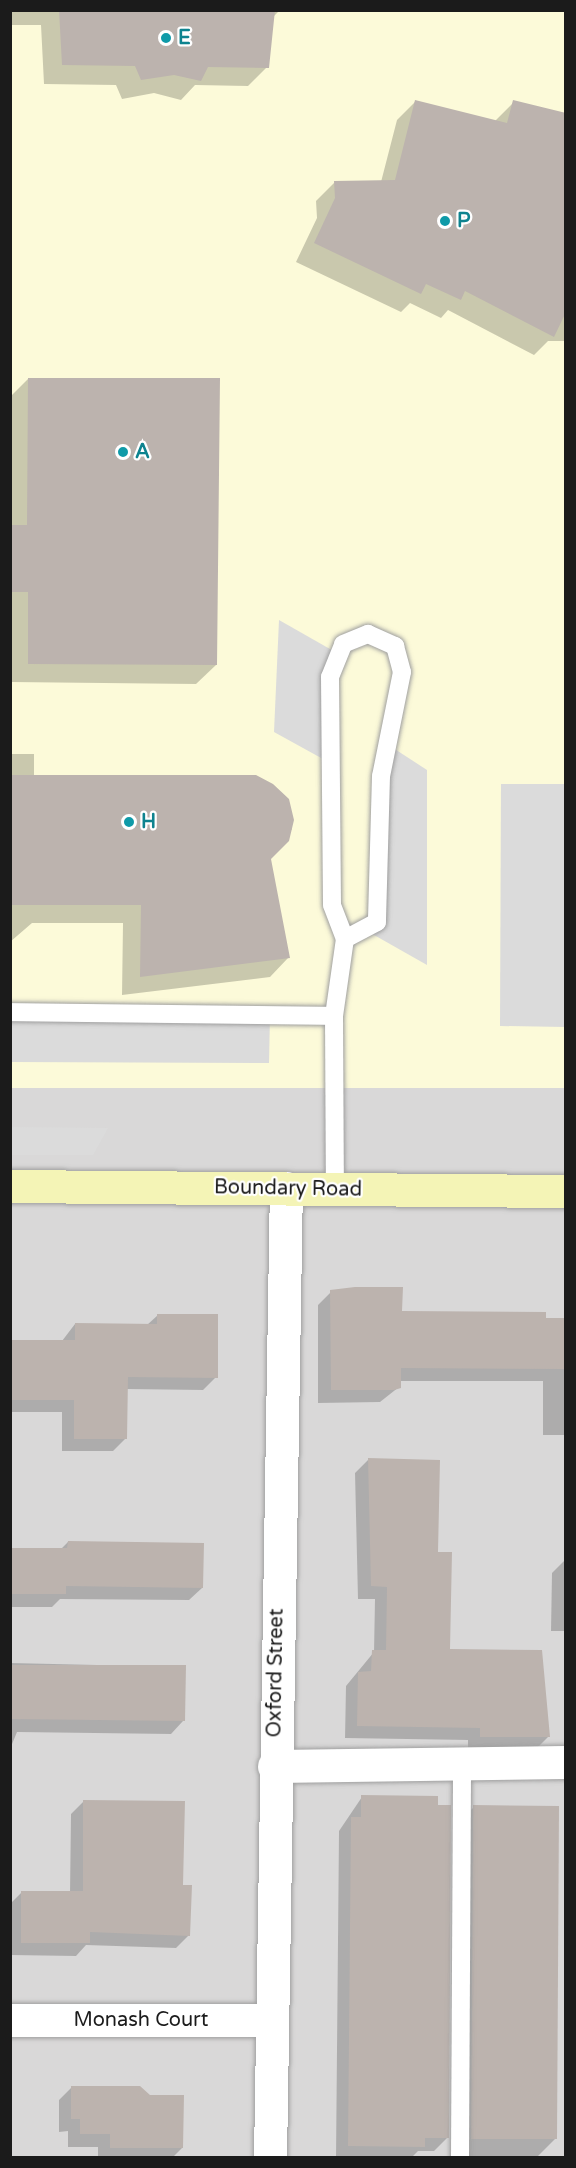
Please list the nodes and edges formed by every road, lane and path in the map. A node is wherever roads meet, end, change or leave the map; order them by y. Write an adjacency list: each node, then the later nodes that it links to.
1 (345, 939): 1 (lane); 3 (lane)
2 (10, 1012): 3 (lane)
3 (334, 1016): 6 (lane)
4 (10, 1186): 5 (main road, Boundary Road)
5 (286, 1188): 6 (main road, Boundary Road); 10 (street, Oxford Street)
6 (335, 1189): 7 (main road, Boundary Road)
7 (566, 1191)
8 (566, 1762): 9 (street)
9 (462, 1765): 10 (street); 14 (lane)
10 (274, 1766): 12 (street, Oxford Street)
11 (10, 2020): 12 (street, Monash Court)
12 (272, 2020): 13 (street, Oxford Street)
13 (270, 2157)
14 (460, 2157)

